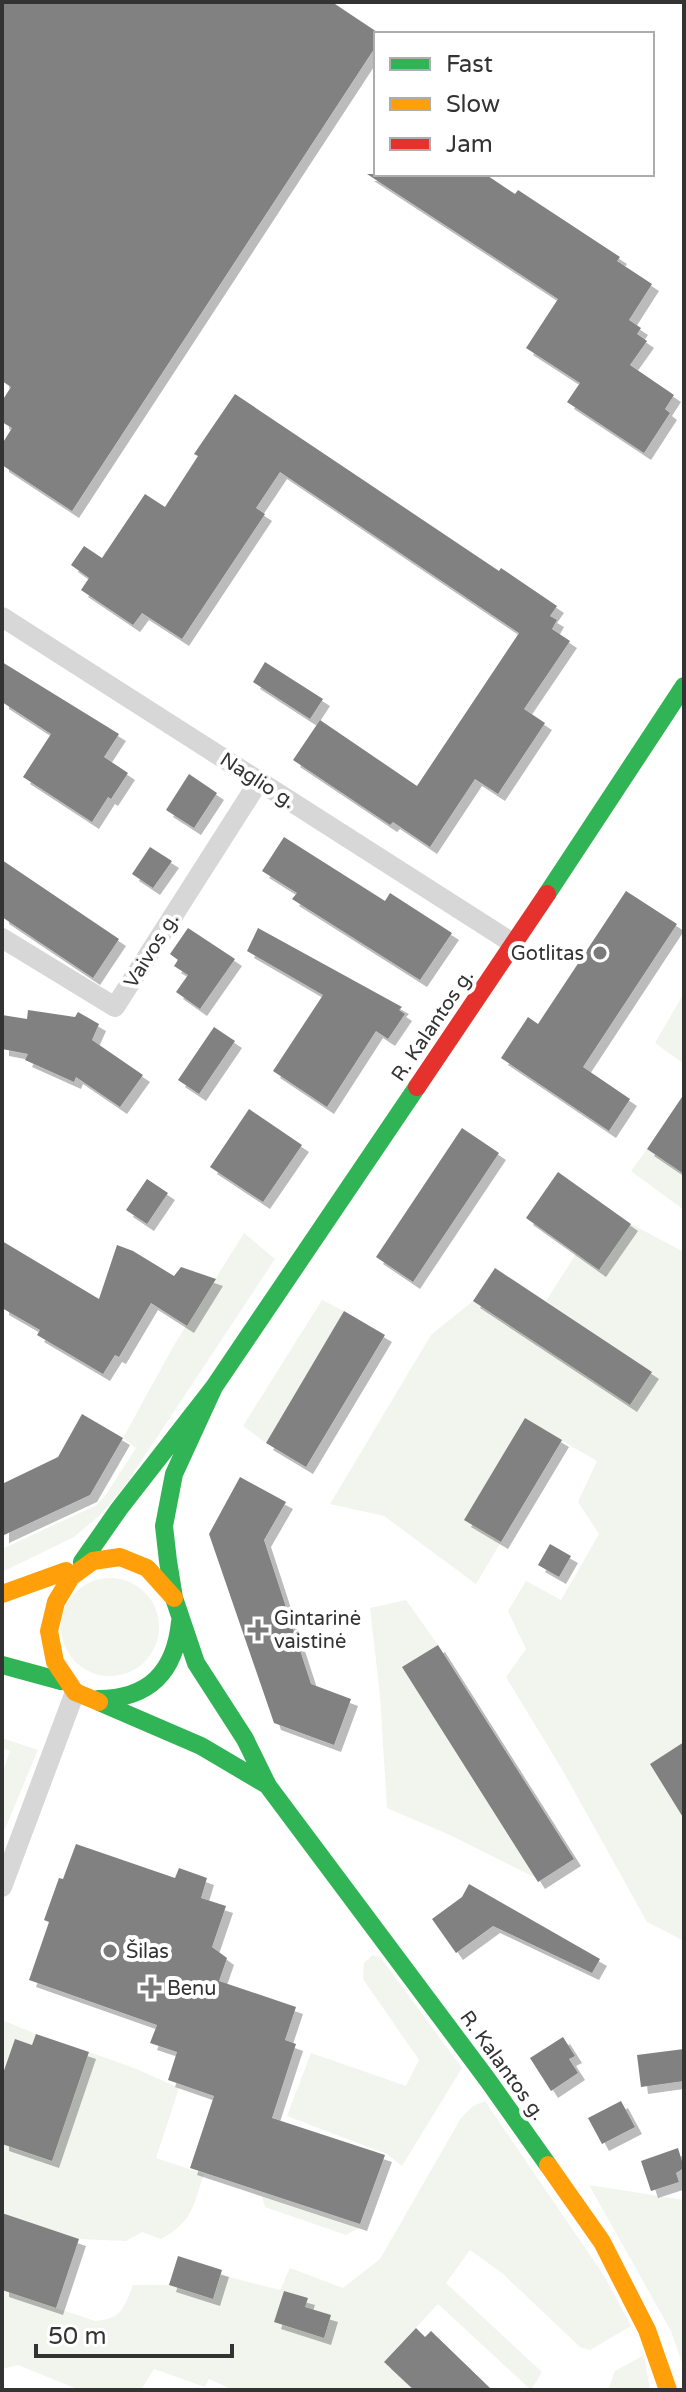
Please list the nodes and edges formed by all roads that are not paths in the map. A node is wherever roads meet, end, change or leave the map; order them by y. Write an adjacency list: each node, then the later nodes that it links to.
1 (2, 617): 3 (street, Naglio g.)
2 (684, 686): 5 (main road, R. Kalantos g.)
3 (259, 781): 4 (street, Vaivos g.); 5 (street, Naglio g.)
4 (2, 938)
5 (514, 944): 6 (main road, R. Kalantos g.)
6 (214, 1387): 7 (main road, R. Kalantos g.); 9 (main road, R. Kalantos g.)
7 (74, 1566): 8 (main road); 9 (main road, R. Kalantos g.); 12 (main road, R. Kalantos g.)
8 (2, 1594)
9 (174, 1598): 10 (main road, R. Kalantos g.)
10 (180, 1618): 12 (main road, R. Kalantos g.); 13 (main road, R. Kalantos g.)
11 (2, 1665): 12 (main road)
12 (76, 1690): 13 (main road, R. Kalantos g.); 14 (street)
13 (268, 1786): 15 (main road, R. Kalantos g.)
14 (2, 1887)
15 (668, 2390)

